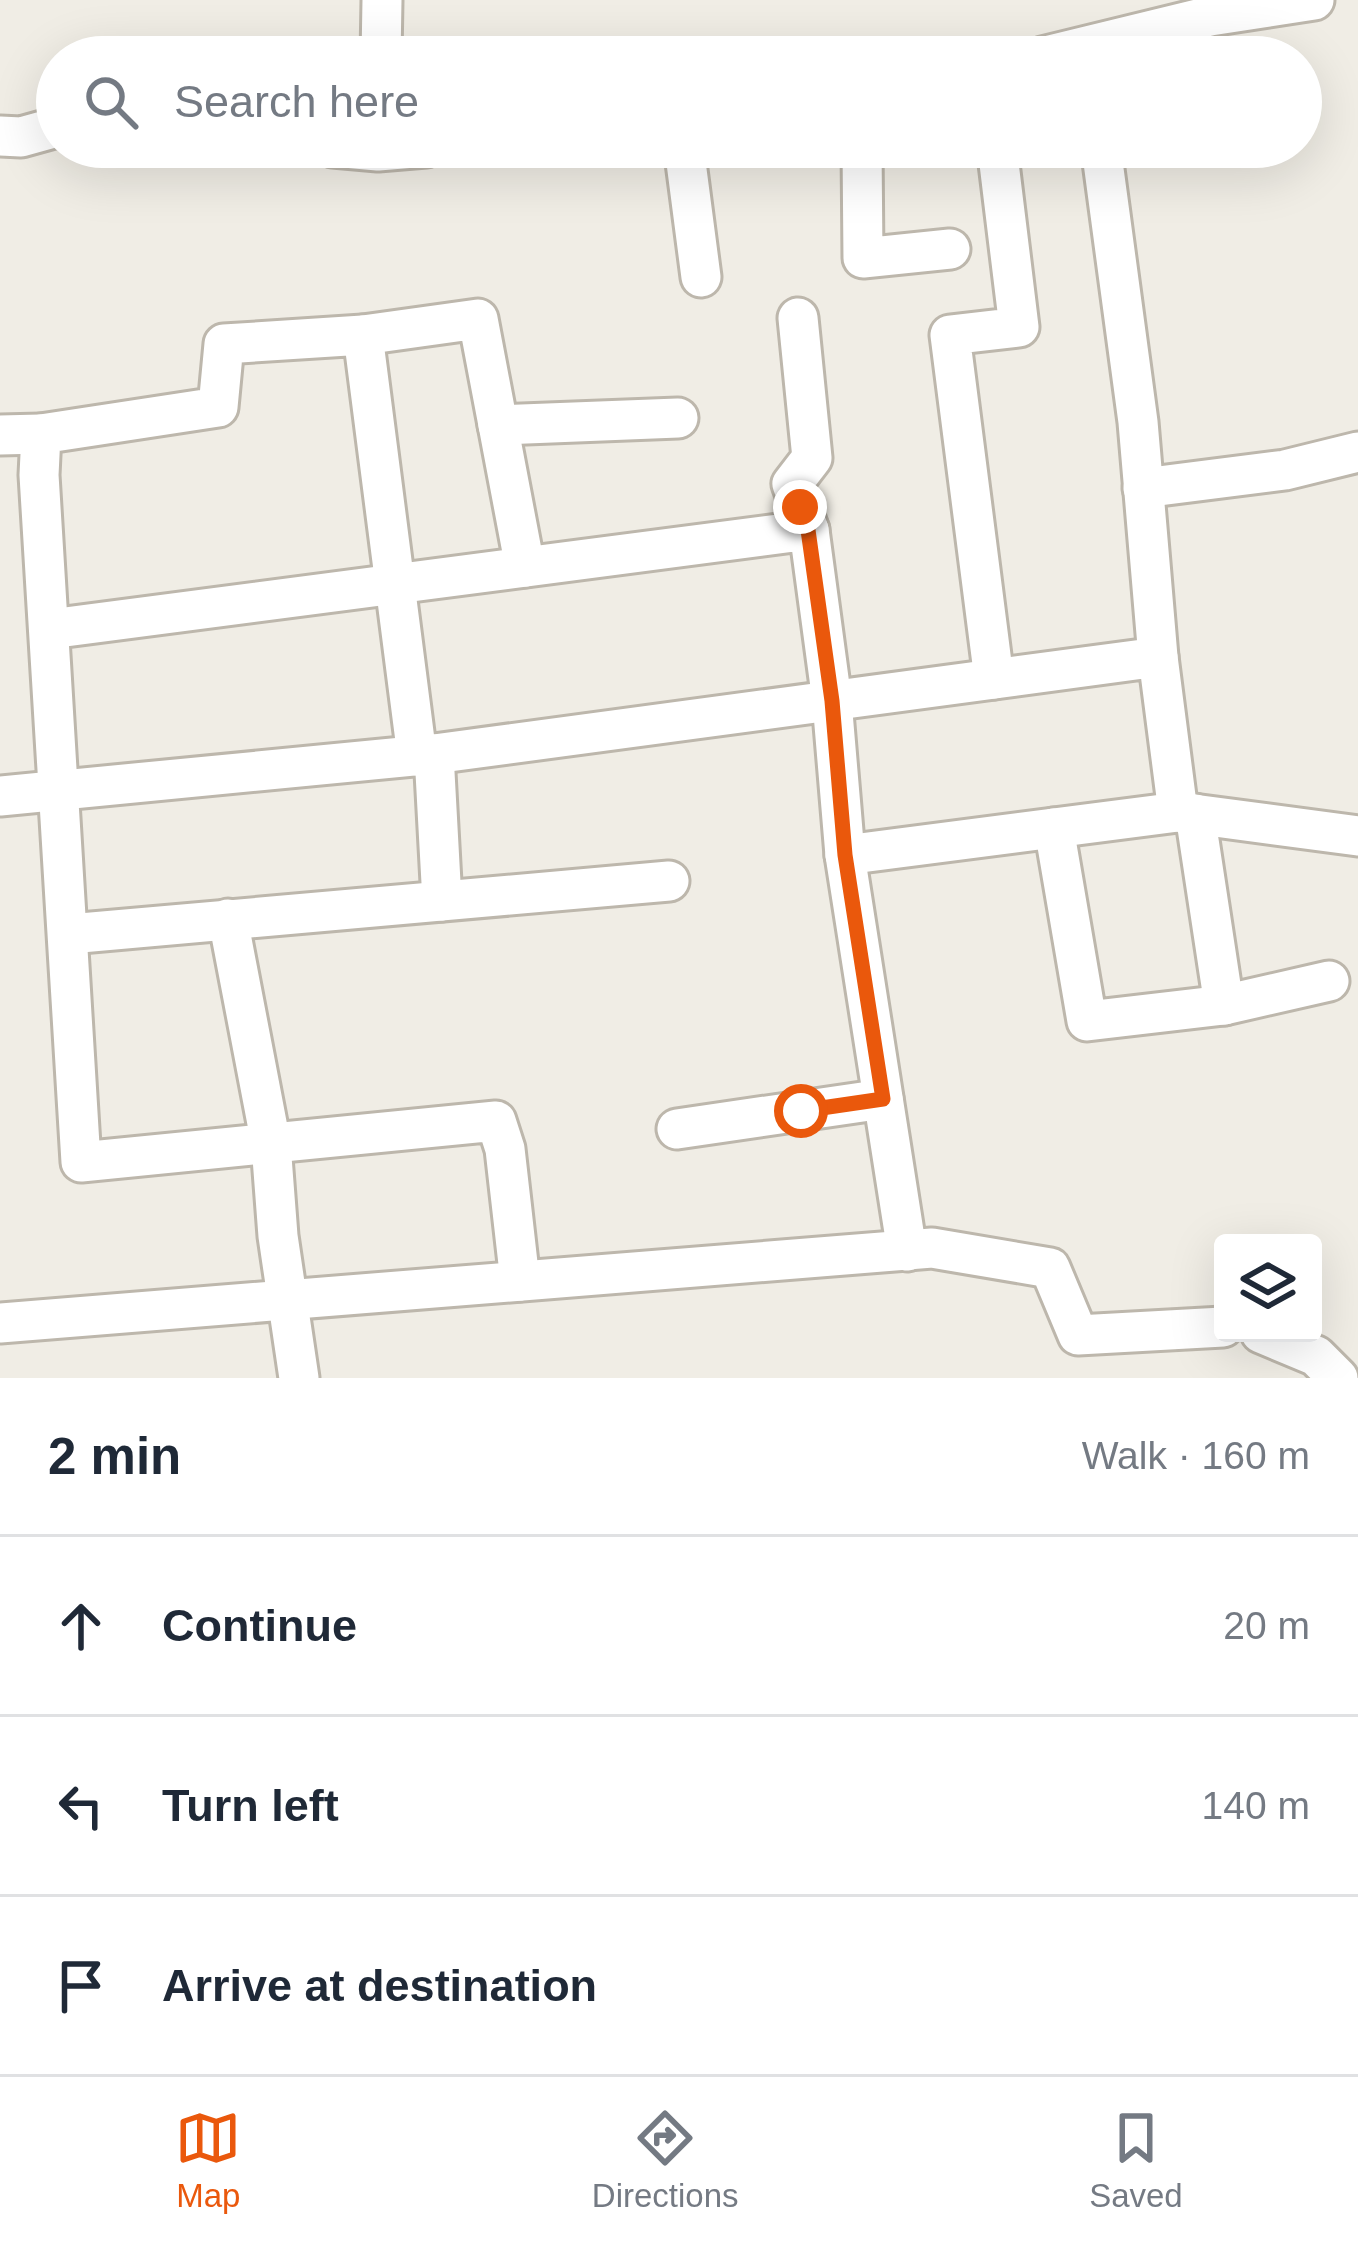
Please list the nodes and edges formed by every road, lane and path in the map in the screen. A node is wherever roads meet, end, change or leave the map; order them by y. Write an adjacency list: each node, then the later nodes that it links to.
1 (382, 0): 3 (street)
2 (1314, 0): 4 (street)
3 (381, 36)
4 (1141, 36)
5 (36, 133): 6 (street)
6 (0, 136)
7 (687, 168): 12 (street)
8 (862, 168): 11 (street)
9 (1000, 168): 26 (street)
10 (1104, 168): 20 (street)
11 (950, 249)
12 (701, 277)
13 (798, 318): 21 (street)
14 (363, 335): 16 (street); 17 (street); 23 (street)
15 (678, 418): 16 (street)
16 (498, 425): 22 (street)
17 (41, 434): 18 (street); 24 (street)
18 (0, 435)
19 (1358, 452): 20 (street)
20 (1143, 488): 25 (street)
21 (808, 530): 22 (street); 27 (street)
22 (525, 567): 23 (street)
23 (395, 584): 24 (street); 28 (street)
24 (50, 629): 29 (street)
25 (1158, 657): 26 (street); 31 (street)
26 (994, 679): 27 (street)
27 (832, 701): 28 (street); 34 (street)
28 (426, 755): 29 (street); 36 (street)
29 (61, 789): 30 (street); 38 (street)
30 (0, 796)
31 (1186, 813): 32 (street); 33 (street); 40 (street)
32 (1054, 828): 34 (street); 40 (street)
33 (1358, 836)
34 (845, 855): 41 (street)
35 (670, 881): 36 (street)
36 (442, 901): 37 (street)
37 (228, 920): 38 (street); 43 (street)
38 (69, 934): 43 (street)
39 (1329, 981): 40 (street)
40 (1224, 1005)
41 (883, 1099): 42 (street); 44 (street)
42 (677, 1130)
43 (272, 1144): 45 (street); 46 (street)
44 (907, 1250): 45 (street); 48 (street)
45 (520, 1282): 46 (street)
46 (286, 1300): 47 (street); 50 (street)
47 (0, 1323)
48 (1214, 1327)
49 (1283, 1342): 51 (street)
50 (299, 1378)
51 (1338, 1378)

